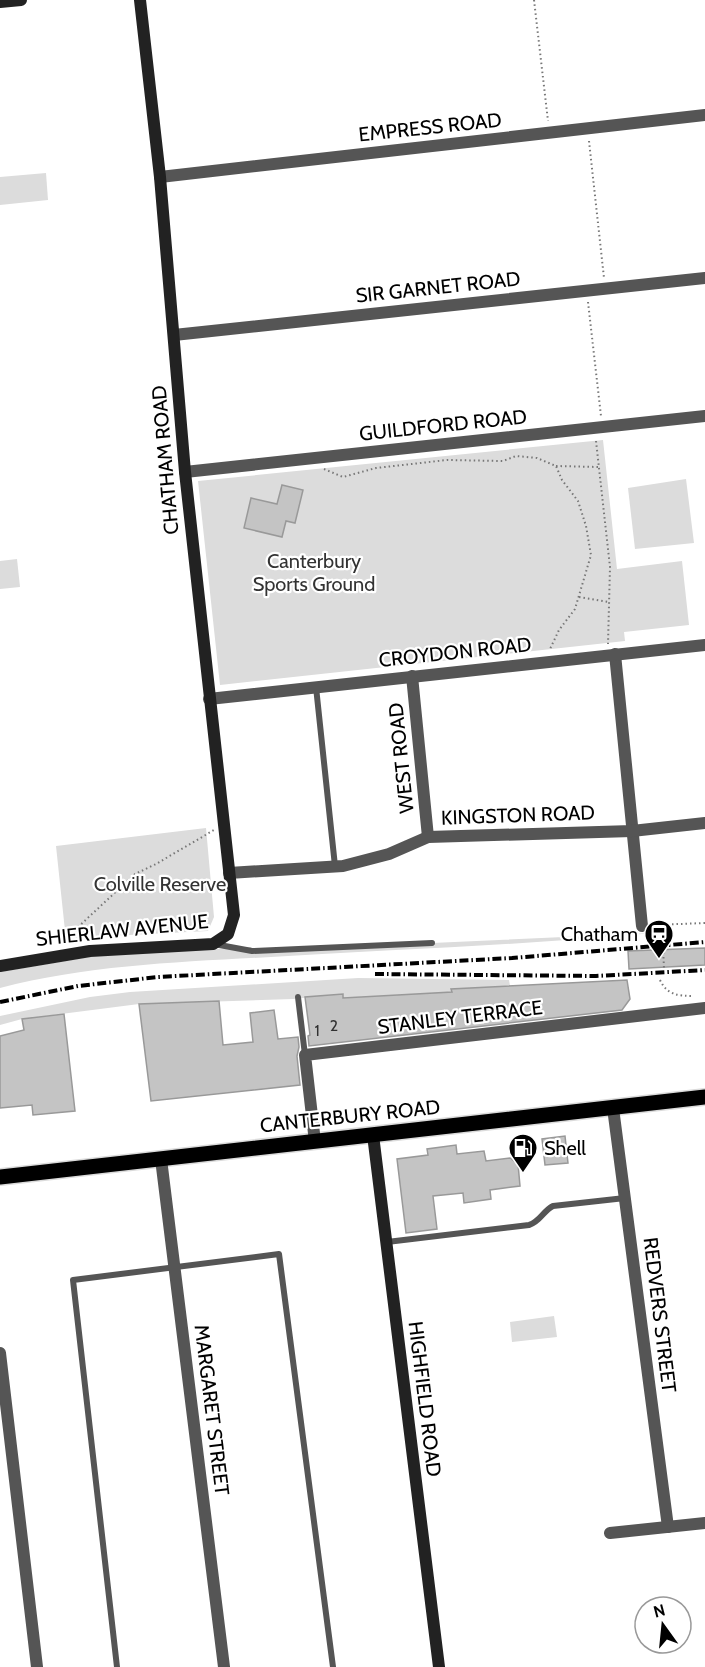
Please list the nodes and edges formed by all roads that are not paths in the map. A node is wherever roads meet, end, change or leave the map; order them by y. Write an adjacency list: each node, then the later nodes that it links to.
1 (21, 0): 3 (street)
2 (140, 0): 5 (street, CHATHAM ROAD)
3 (0, 2)
4 (705, 116): 5 (street, EMPRESS ROAD)
5 (160, 177): 7 (street, CHATHAM ROAD)
6 (705, 278): 7 (street, SIR GARNET ROAD)
7 (174, 335): 9 (street, CHATHAM ROAD)
8 (705, 416): 9 (street, GUILDFORD ROAD)
9 (185, 472): 14 (street, CHATHAM ROAD)
10 (705, 645): 11 (street, CROYDON ROAD)
11 (615, 654): 12 (street, CROYDON ROAD); 16 (street)
12 (412, 676): 13 (street, CROYDON ROAD); 17 (street, WEST ROAD)
13 (316, 687): 14 (street, CROYDON ROAD); 18 (lane)
14 (209, 699): 19 (street, CHATHAM ROAD)
15 (705, 824): 16 (street, KINGSTON ROAD)
16 (632, 831): 17 (street, KINGSTON ROAD); 21 (street)
17 (428, 837): 18 (street, KINGSTON ROAD)
18 (335, 866): 19 (street, KINGSTON ROAD)
19 (229, 873): 20 (street, CHATHAM ROAD)
20 (234, 915): 23 (street, SHIERLAW AVENUE)
21 (642, 926)
22 (432, 943): 23 (lane)
23 (213, 944): 24 (street, SHIERLAW AVENUE)
24 (0, 966)
25 (298, 997): 27 (lane)
26 (704, 1002): 27 (street, STANLEY TERRACE)
27 (305, 1055): 31 (street)
28 (705, 1097): 29 (main road, CANTERBURY ROAD)
29 (614, 1108): 30 (main road, CANTERBURY ROAD); 34 (street, REDVERS STREET)
30 (373, 1135): 31 (main road, CANTERBURY ROAD); 35 (street, HIGHFIELD ROAD)
31 (315, 1142): 32 (main road, CANTERBURY ROAD)
32 (161, 1159): 33 (main road, CANTERBURY ROAD); 36 (street, MARGARET STREET)
33 (0, 1177)
34 (625, 1197): 35 (lane); 39 (street, REDVERS STREET)
35 (386, 1242): 45 (street, HIGHFIELD ROAD)
36 (174, 1268): 42 (lane); 43 (street, MARGARET STREET); 44 (lane)
37 (0, 1353): 41 (street)
38 (705, 1523): 39 (street)
39 (668, 1527): 40 (street)
40 (610, 1533)
41 (38, 1667)
42 (117, 1667)
43 (224, 1667)
44 (333, 1667)
45 (439, 1667)

